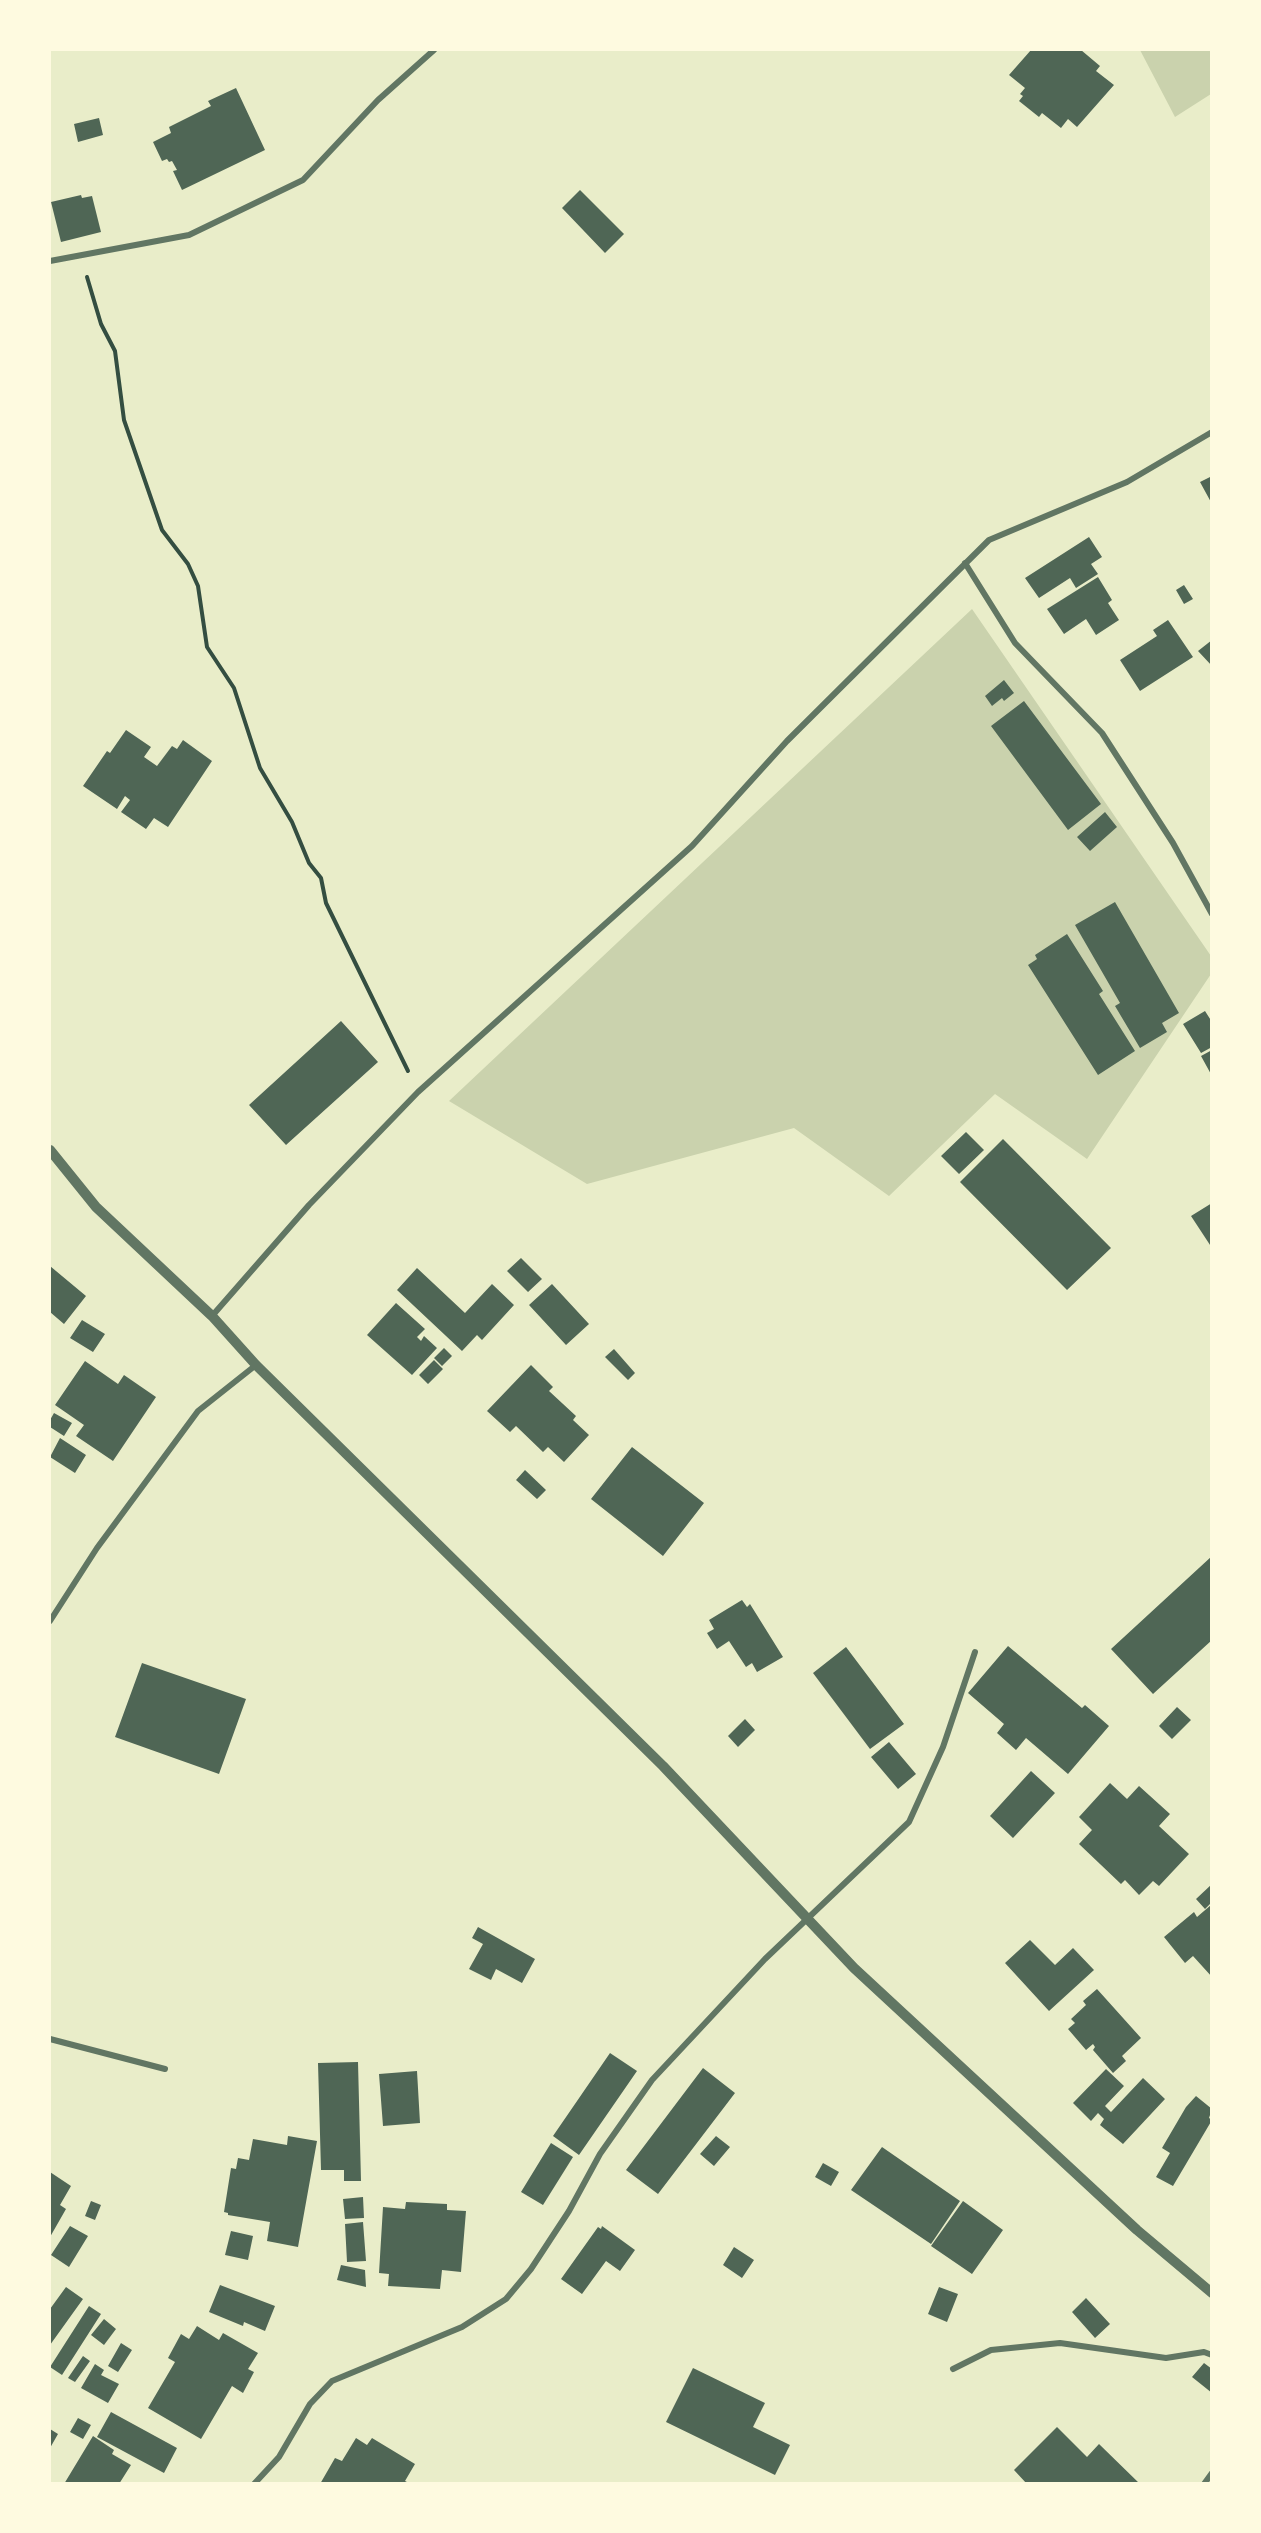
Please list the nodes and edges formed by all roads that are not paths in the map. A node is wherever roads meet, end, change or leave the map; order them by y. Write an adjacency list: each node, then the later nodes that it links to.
1 (434, 50): 2 (street)
2 (50, 261)
3 (1212, 432): 4 (street)
4 (965, 563): 5 (street); 7 (street)
5 (1212, 915)
6 (50, 1150): 7 (street)
7 (212, 1316): 8 (street)
8 (256, 1365): 9 (street); 11 (street)
9 (50, 1621)
10 (975, 1652): 11 (street)
11 (807, 1919): 14 (street); 18 (street)
12 (50, 2039): 13 (street)
13 (165, 2069)
14 (1212, 2293)
15 (1212, 2355): 16 (street)
16 (953, 2369)
17 (1212, 2473): 19 (street)
18 (254, 2484)
19 (1204, 2484)

